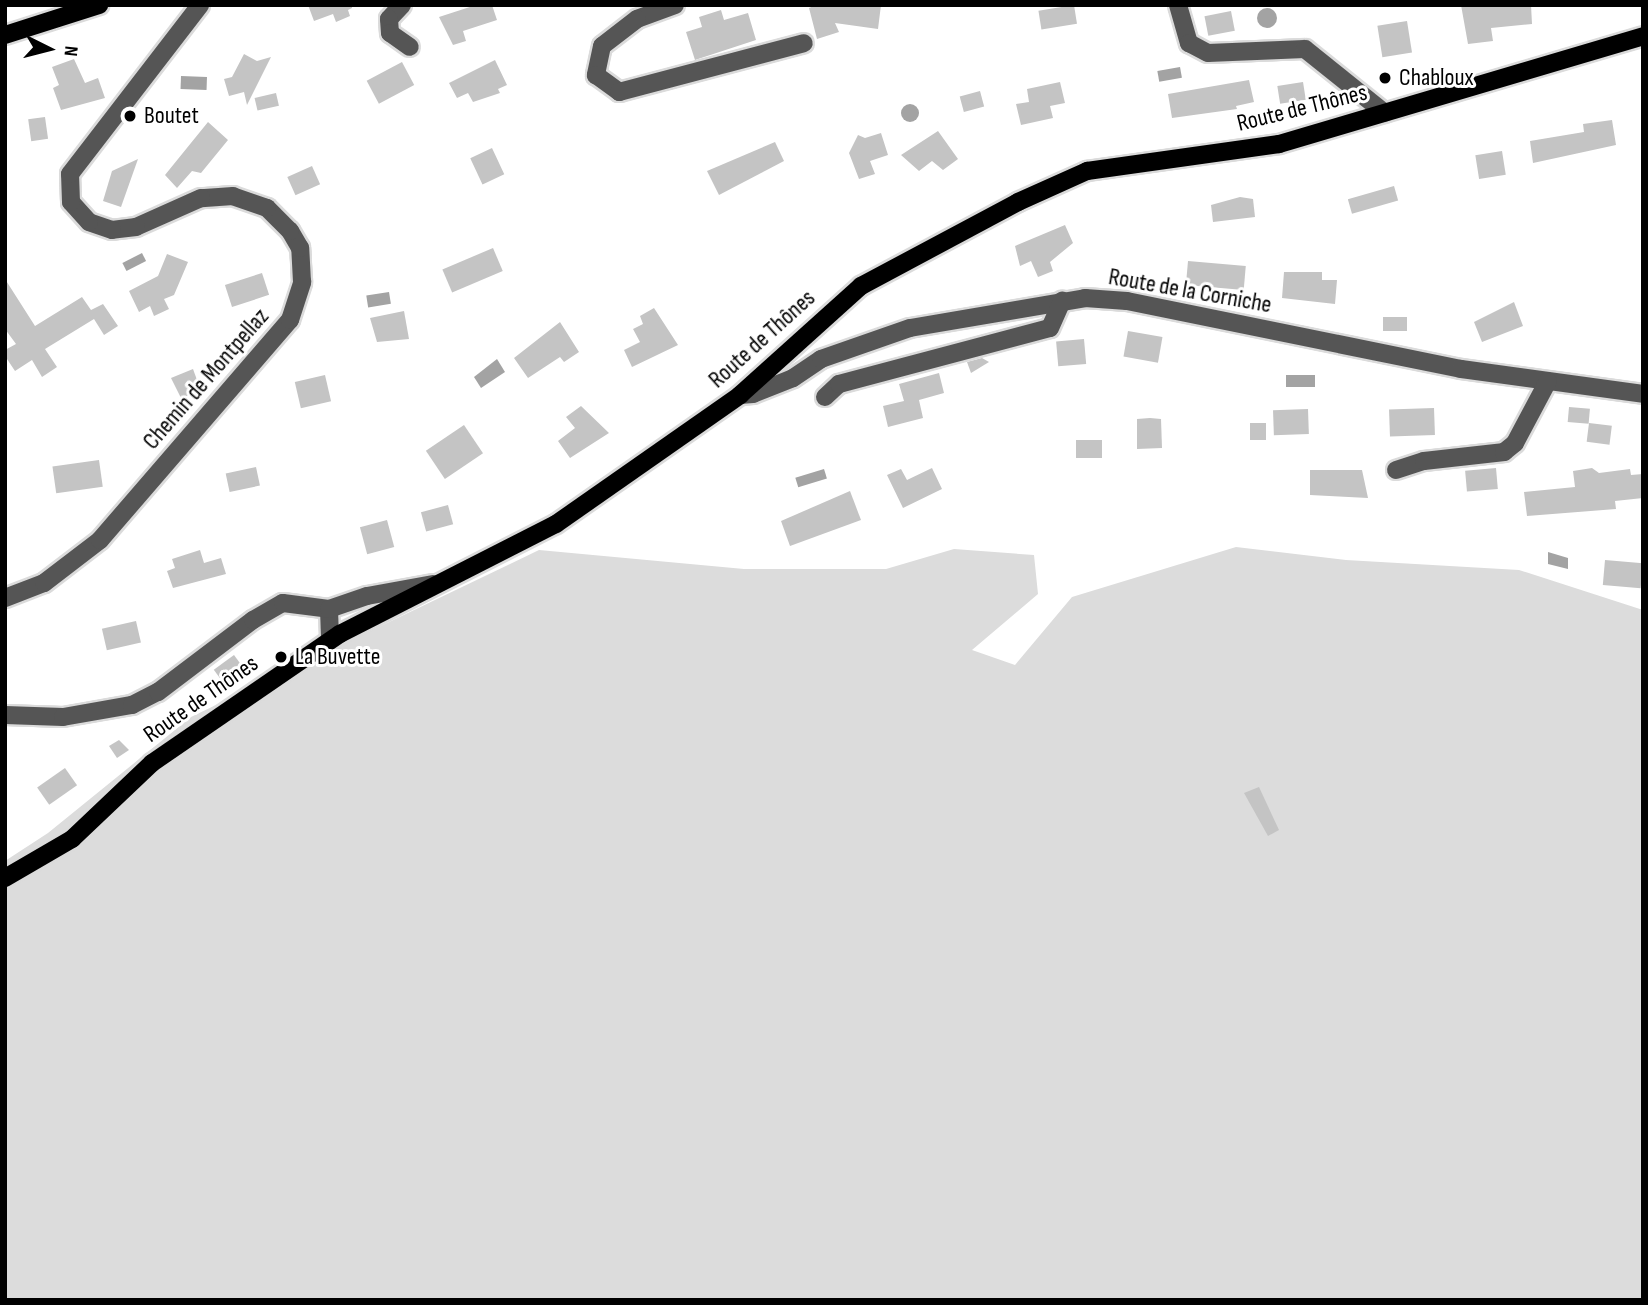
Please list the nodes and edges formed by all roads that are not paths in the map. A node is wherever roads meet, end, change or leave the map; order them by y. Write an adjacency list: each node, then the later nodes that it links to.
1 (99, 5): 6 (main road)
2 (200, 5): 18 (street, Chemin de Montpellaz)
3 (402, 5): 9 (street)
4 (675, 5): 8 (street)
5 (1178, 5): 10 (street)
6 (5, 35)
7 (1643, 36): 10 (main road, Route de Thônes)
8 (804, 43)
9 (410, 47)
10 (1385, 113): 14 (main road, Route de Thônes)
11 (1062, 302): 12 (street, Route de la Corniche); 14 (street, Route de la Corniche); 15 (street)
12 (1548, 381): 13 (street, Route de la Corniche); 16 (street)
13 (1643, 394)
14 (740, 395): 17 (main road, Route de Thônes)
15 (825, 397)
16 (1396, 470)
17 (440, 583): 19 (street); 20 (main road, Route de Thônes)
18 (5, 598)
19 (328, 609): 20 (street); 22 (street)
20 (330, 640): 24 (main road, Route de Thônes)
21 (5, 708): 22 (street)
22 (29, 714): 23 (street)
23 (5, 715)
24 (5, 878)

